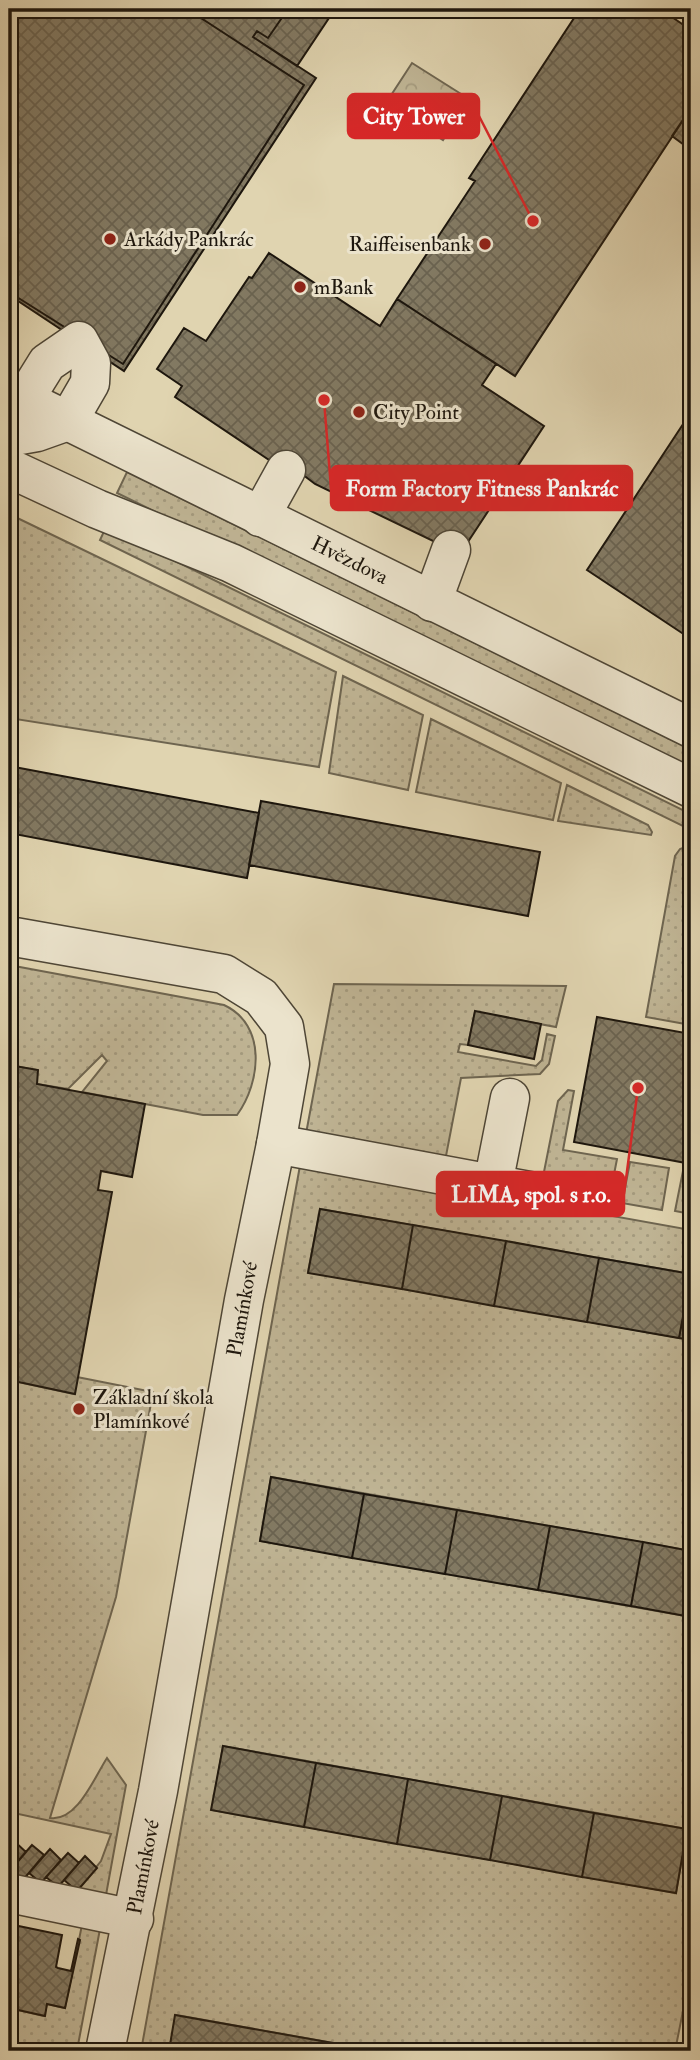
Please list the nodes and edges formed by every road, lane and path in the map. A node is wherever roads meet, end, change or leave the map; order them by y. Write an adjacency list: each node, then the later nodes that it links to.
1 (16, 396): 2 (street, Hvězdova); 2 (street)
2 (68, 421): 3 (street); 6 (street, Hvězdova)
3 (9, 437)
4 (9, 468): 10 (street)
5 (286, 470): 6 (street)
6 (260, 517): 8 (street, Hvězdova)
7 (451, 550): 8 (street)
8 (432, 602): 9 (street, Hvězdova)
9 (691, 728)
10 (691, 788)
11 (9, 936): 13 (street, Plamínkové)
12 (510, 1098): 14 (street)
13 (276, 1144): 14 (street); 17 (street, Plamínkové)
14 (493, 1184): 15 (street)
15 (540, 1193)
16 (9, 1893): 17 (street)
17 (134, 1919): 18 (street, Plamínkové)
18 (105, 2051)

